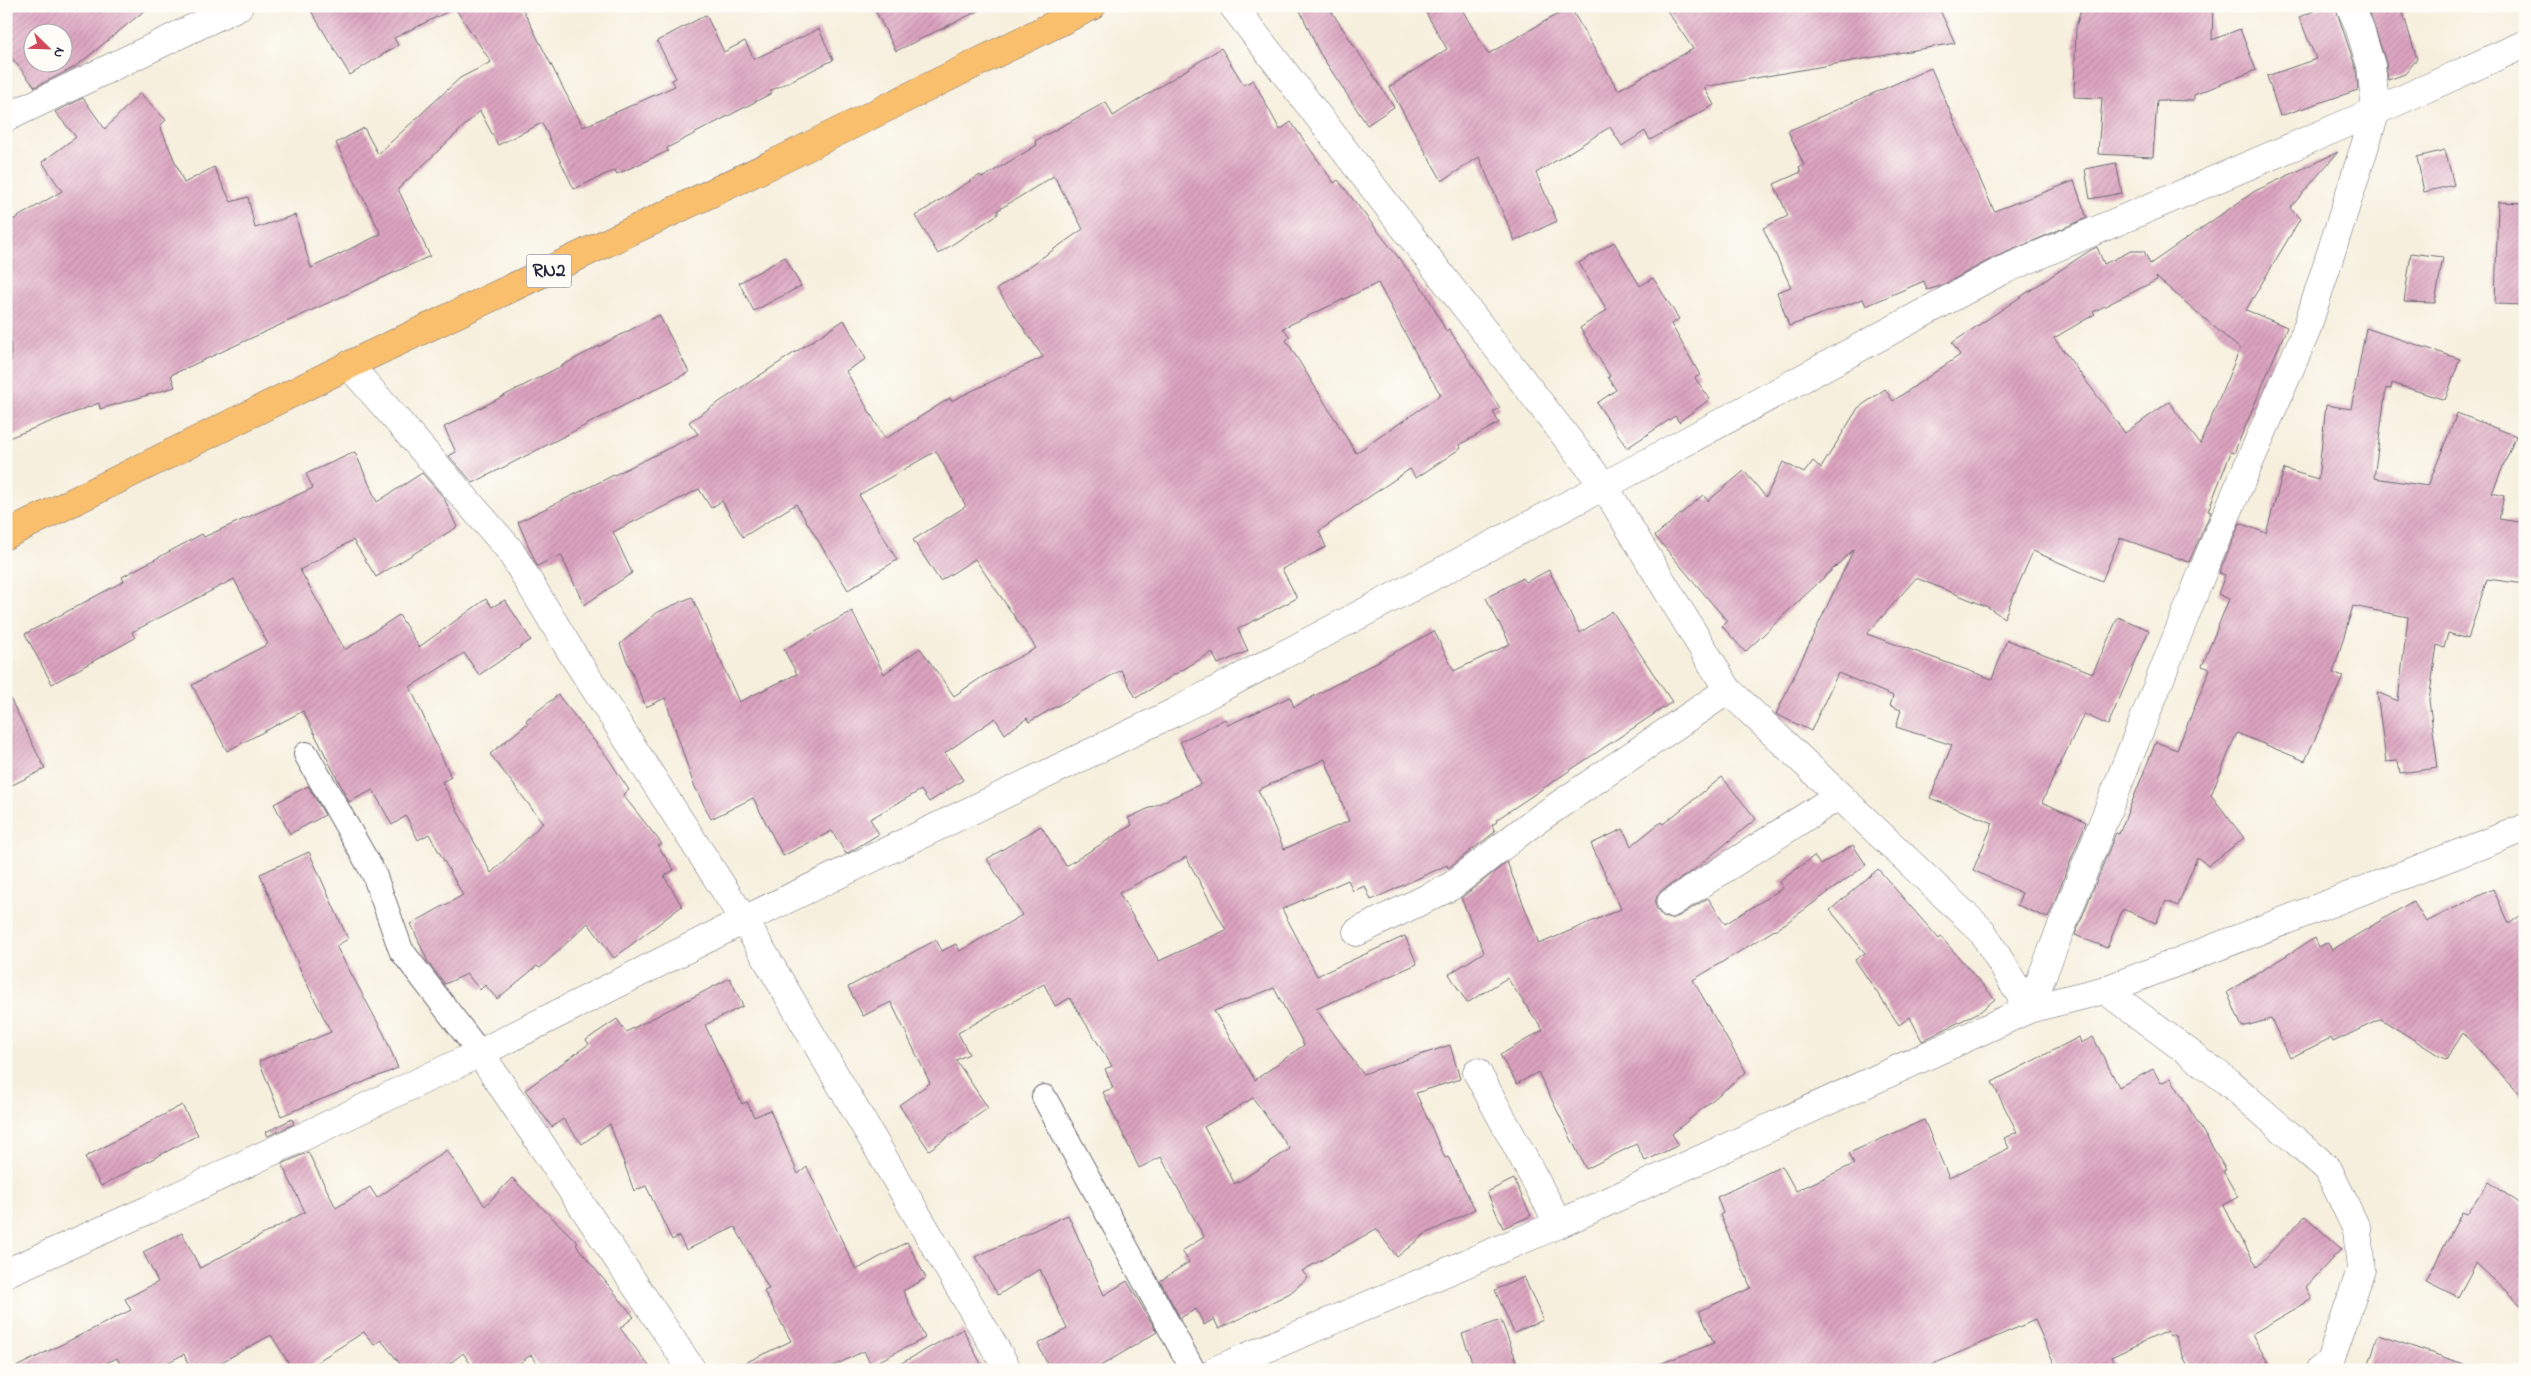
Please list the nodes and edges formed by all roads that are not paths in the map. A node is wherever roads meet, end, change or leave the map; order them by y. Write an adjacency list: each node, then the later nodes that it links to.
1 (239, 6): 7 (street)
2 (1092, 6): 8 (highway, RN2)
3 (1233, 6): 9 (street)
4 (2350, 6): 6 (street)
5 (2525, 44): 6 (street)
6 (2376, 111): 9 (street); 19 (street)
7 (6, 118)
8 (349, 365): 10 (highway, RN2); 16 (street)
9 (1604, 486): 11 (street); 16 (street)
10 (6, 535)
11 (1728, 690): 13 (street); 17 (street)
12 (306, 754): 20 (lane)
13 (1838, 796): 15 (street); 19 (street)
14 (2525, 828): 18 (street)
15 (1671, 903)
16 (744, 920): 20 (street); 26 (street)
17 (1357, 932)
18 (2105, 990): 19 (street); 29 (street)
19 (2029, 1009): 23 (street)
20 (480, 1054): 24 (street); 25 (street)
21 (1477, 1072): 23 (street)
22 (1044, 1097): 27 (lane)
23 (1559, 1224): 28 (street)
24 (6, 1273)
25 (692, 1370)
26 (1008, 1370)
27 (1193, 1370)
28 (1216, 1370)
29 (2320, 1370)

